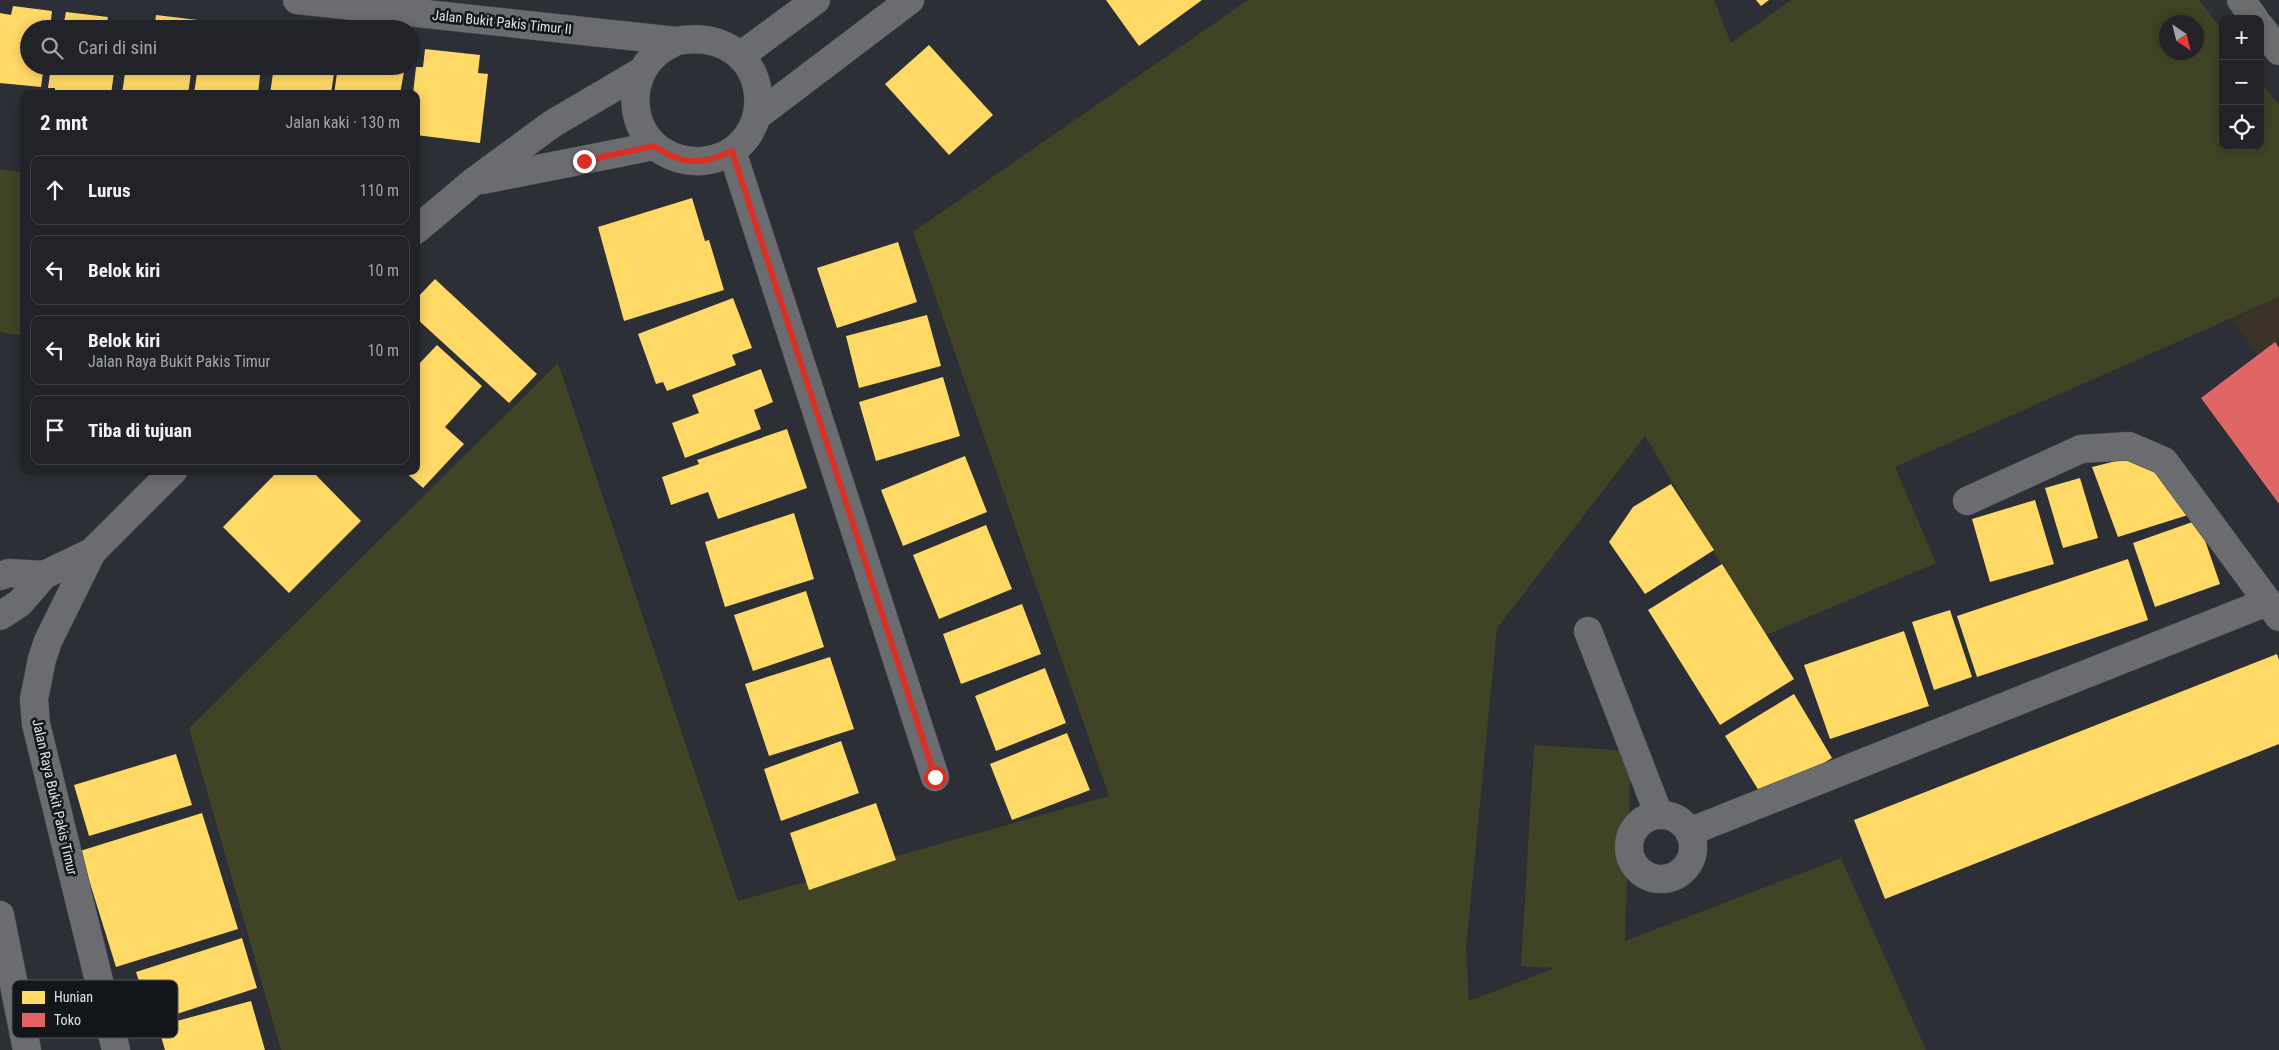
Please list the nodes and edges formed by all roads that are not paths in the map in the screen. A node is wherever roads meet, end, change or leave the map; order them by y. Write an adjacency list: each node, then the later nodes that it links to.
1 (297, 0): 7 (street, Jalan Bukit Pakis Timur II)
2 (816, 0): 9 (street)
3 (910, 0): 11 (street)
4 (2241, 0): 5 (main road)
5 (2252, 15)
6 (2264, 31): 8 (main road)
7 (676, 42): 9 (street); 10 (street)
8 (2279, 51)
9 (740, 56): 11 (street)
10 (642, 71): 12 (street); 14 (street)
11 (756, 116): 13 (street)
12 (654, 146): 13 (street); 14 (street)
13 (732, 151): 24 (street)
14 (473, 182): 15 (street)
15 (420, 227)
16 (169, 475): 18 (street, Jalan Raya Bukit Pakis Timur)
17 (1967, 502): 21 (street)
18 (92, 552): 19 (street, Jalan Raya Bukit Pakis Timur); 29 (street, Jalan Raya Bukit Pakis Timur)
19 (44, 575): 20 (street); 22 (street, Jalan Raya Bukit Pakis Timur)
20 (0, 576)
21 (2273, 610): 26 (street)
22 (0, 616)
23 (1588, 631): 25 (street)
24 (935, 777)
25 (1660, 815): 26 (street); 26 (street)
26 (1689, 832)
27 (0, 915): 28 (street)
28 (13, 980)
29 (99, 980)

